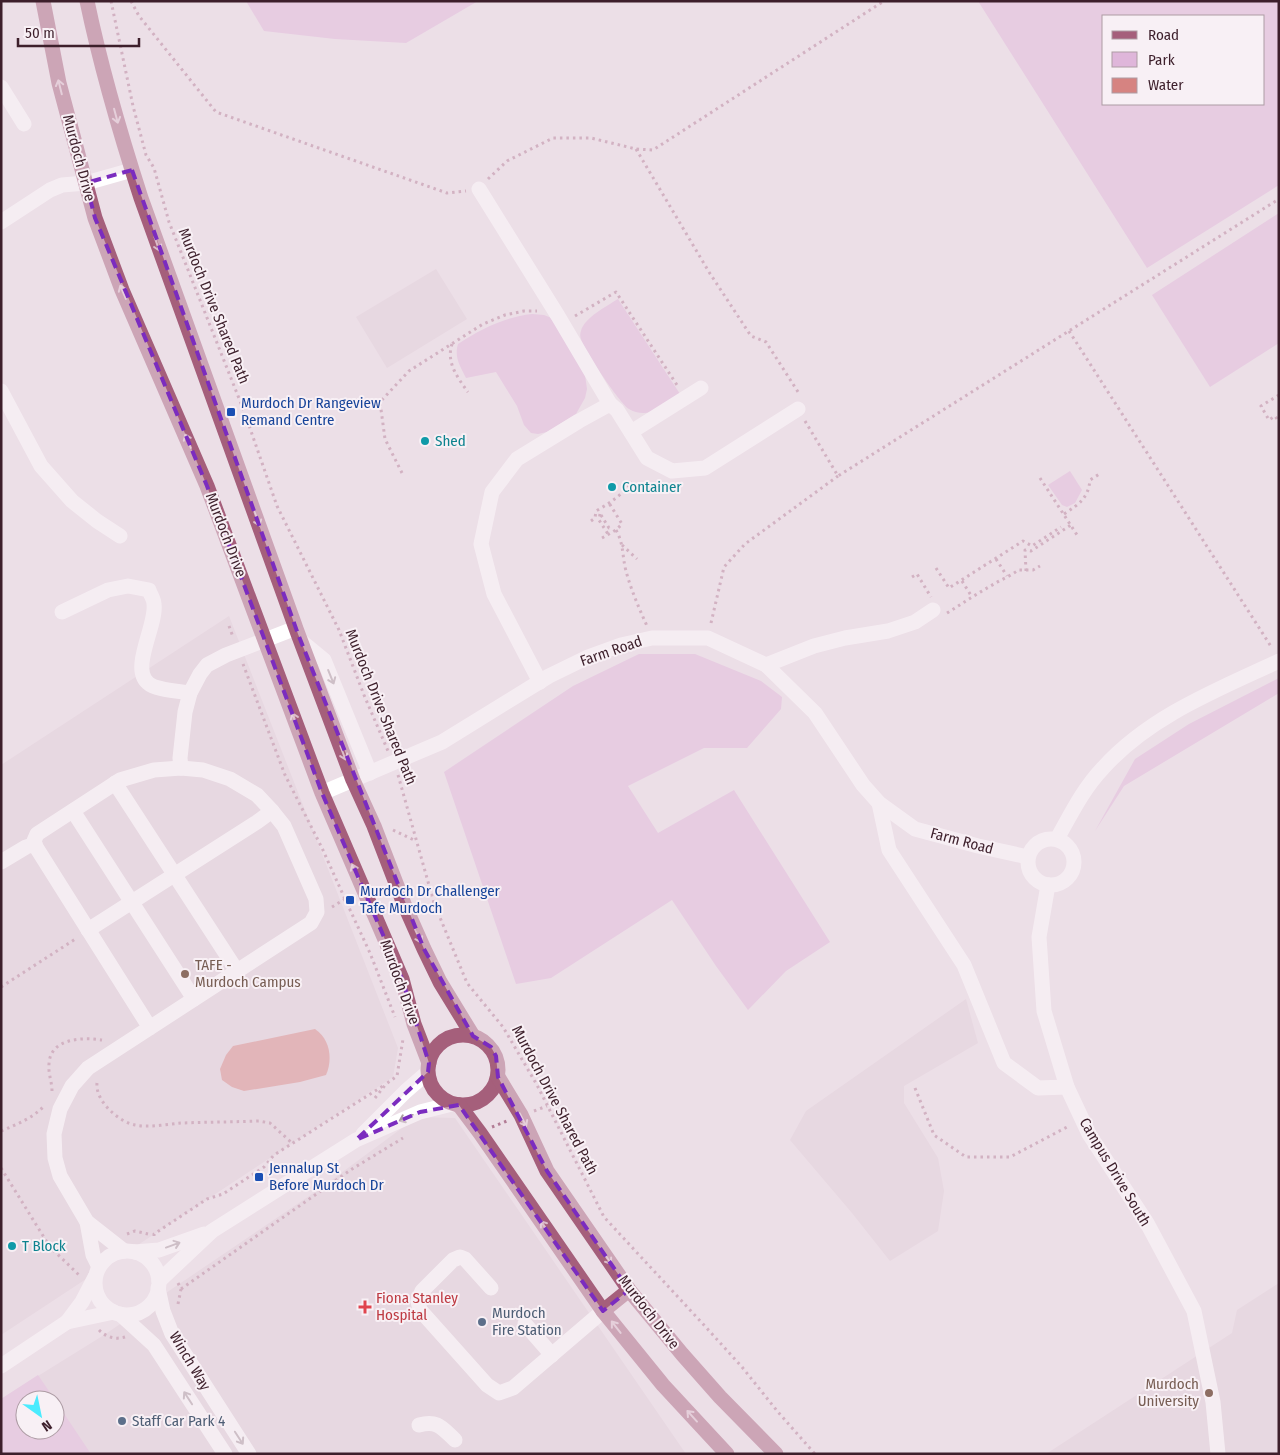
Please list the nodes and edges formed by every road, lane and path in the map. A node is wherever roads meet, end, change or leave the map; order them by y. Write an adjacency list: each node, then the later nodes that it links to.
1 (43, 1): 10 (main road, Murdoch Drive, one-way to 1)
2 (87, 1): 9 (main road, Murdoch Drive, one-way to 9)
3 (111, 1): 65 (path, Murdoch Drive Shared Path)
4 (131, 1): 11 (path)
5 (884, 1): 8 (path)
6 (3, 95): 7 (street)
7 (24, 124)
8 (636, 149): 11 (path); 23 (path)
9 (132, 170): 10 (street); 56 (main road, Murdoch Drive, one-way to 56)
10 (86, 183): 13 (street); 59 (main road, Murdoch Drive, one-way to 10)
11 (479, 189): 14 (street)
12 (1279, 199): 15 (path)
13 (1, 222)
14 (558, 316): 16 (path); 21 (path); 22 (street)
15 (1069, 330): 28 (path); 60 (path)
16 (453, 343): 19 (path); 26 (path)
17 (701, 388): 21 (street)
18 (1, 391): 39 (street)
19 (468, 392)
20 (1279, 395): 24 (path)
21 (685, 398): 25 (street)
22 (610, 404): 25 (street); 63 (street)
23 (798, 409): 25 (street); 28 (path)
24 (1279, 422)
25 (631, 432)
26 (402, 473)
27 (1100, 473): 32 (path)
28 (838, 476): 58 (path)
29 (1040, 478): 32 (path)
30 (632, 482): 31 (path)
31 (609, 503): 33 (path); 37 (path)
32 (1064, 514): 34 (path)
33 (591, 521)
34 (1071, 525): 41 (path); 44 (path)
35 (1061, 527): 42 (path)
36 (611, 528): 38 (path)
37 (616, 530): 38 (path); 43 (path)
38 (608, 534): 40 (path)
39 (120, 536)
40 (602, 538)
41 (1079, 538)
42 (1027, 544): 44 (path); 46 (path)
43 (622, 545): 45 (path); 57 (path)
44 (1025, 550): 49 (path)
45 (637, 559)
46 (996, 559): 50 (path); 52 (path)
47 (1040, 566): 49 (path)
48 (936, 568): 52 (path)
49 (1026, 571): 50 (path)
50 (1007, 576): 53 (path)
51 (912, 577): 54 (path)
52 (962, 581): 53 (path)
53 (972, 597): 54 (path)
54 (936, 608): 61 (street)
55 (62, 612): 64 (street)
56 (298, 634): 59 (street); 67 (street, one-way to 67); 68 (main road, Murdoch Drive, one-way to 68)
57 (652, 638): 58 (street, Farm Road); 63 (street, Farm Road)
58 (708, 638): 61 (street, Farm Road)
59 (265, 640): 64 (street); 70 (main road, Murdoch Drive, one-way to 59)
60 (1276, 656): 74 (street)
61 (766, 665): 71 (street, Farm Road)
62 (248, 678): 80 (path)
63 (540, 682): 65 (street, Farm Road)
64 (190, 693): 66 (street)
65 (393, 763): 67 (street, Farm Road); 128 (path, Murdoch Drive Shared Path)
66 (180, 768): 69 (street); 72 (street)
67 (370, 773): 68 (street, Farm Road)
68 (353, 780): 70 (street, Farm Road); 89 (main road, Murdoch Drive, one-way to 89)
69 (116, 783): 73 (street); 78 (street)
70 (322, 793): 91 (main road, Murdoch Drive, one-way to 70)
71 (879, 803): 76 (street, Farm Road); 94 (street)
72 (272, 810): 78 (street); 82 (street)
73 (73, 811): 75 (street); 81 (street)
74 (1058, 839): 76 (street); 79 (street)
75 (35, 844): 77 (street); 83 (street)
76 (1028, 857): 79 (street)
77 (1, 862)
78 (174, 874): 81 (street); 84 (street)
79 (1048, 885): 94 (street, Campus Drive South)
80 (345, 899): 82 (path); 87 (path)
81 (132, 902): 83 (street); 86 (street)
82 (317, 912): 84 (street)
83 (88, 930): 85 (path); 88 (street)
84 (237, 971): 86 (street)
85 (1, 987)
86 (194, 999): 88 (street)
87 (396, 1021)
88 (150, 1028): 103 (street)
89 (473, 1036): 91 (main road); 93 (main road, Murdoch Drive)
90 (403, 1038): 96 (path)
91 (428, 1068): 97 (main road, Murdoch Drive); 100 (street)
92 (99, 1076): 101 (path)
93 (498, 1078): 97 (main road); 113 (main road, Murdoch Drive, one-way to 113)
94 (1067, 1087): 98 (street, Campus Drive South)
95 (915, 1088): 98 (path)
96 (370, 1105)
97 (456, 1105): 100 (street, one-way to 100); 114 (main road, Murdoch Drive, one-way to 97)
98 (1082, 1119): 129 (street, Campus Drive South)
99 (410, 1133): 112 (path)
100 (356, 1140): 104 (street)
101 (292, 1143)
102 (1, 1168): 109 (path)
103 (87, 1222): 107 (street); 108 (street)
104 (212, 1231): 107 (street, one-way to 104); 110 (street)
105 (154, 1234): 106 (path)
106 (122, 1236)
107 (129, 1252): 108 (street); 110 (street)
108 (98, 1271): 115 (street); 116 (street)
109 (79, 1275)
110 (158, 1285): 115 (street); 124 (street, Winch Way, one-way to 124)
111 (491, 1288): 118 (street)
112 (181, 1290)
113 (629, 1290): 114 (main road); 120 (main road, Murdoch Drive)
114 (603, 1311): 118 (street); 125 (main road, Murdoch Drive, one-way to 114)
115 (117, 1313): 116 (street); 123 (street, Winch Way, one-way to 115)
116 (67, 1322): 119 (street)
117 (525, 1324): 118 (street)
118 (552, 1354)
119 (1, 1366)
120 (740, 1418): 126 (street); 127 (main road, Murdoch Drive)
121 (419, 1425): 122 (street)
122 (456, 1440)
123 (225, 1454)
124 (249, 1454)
125 (727, 1454)
126 (766, 1454)
127 (776, 1454)
128 (814, 1454)
129 (1218, 1454)

